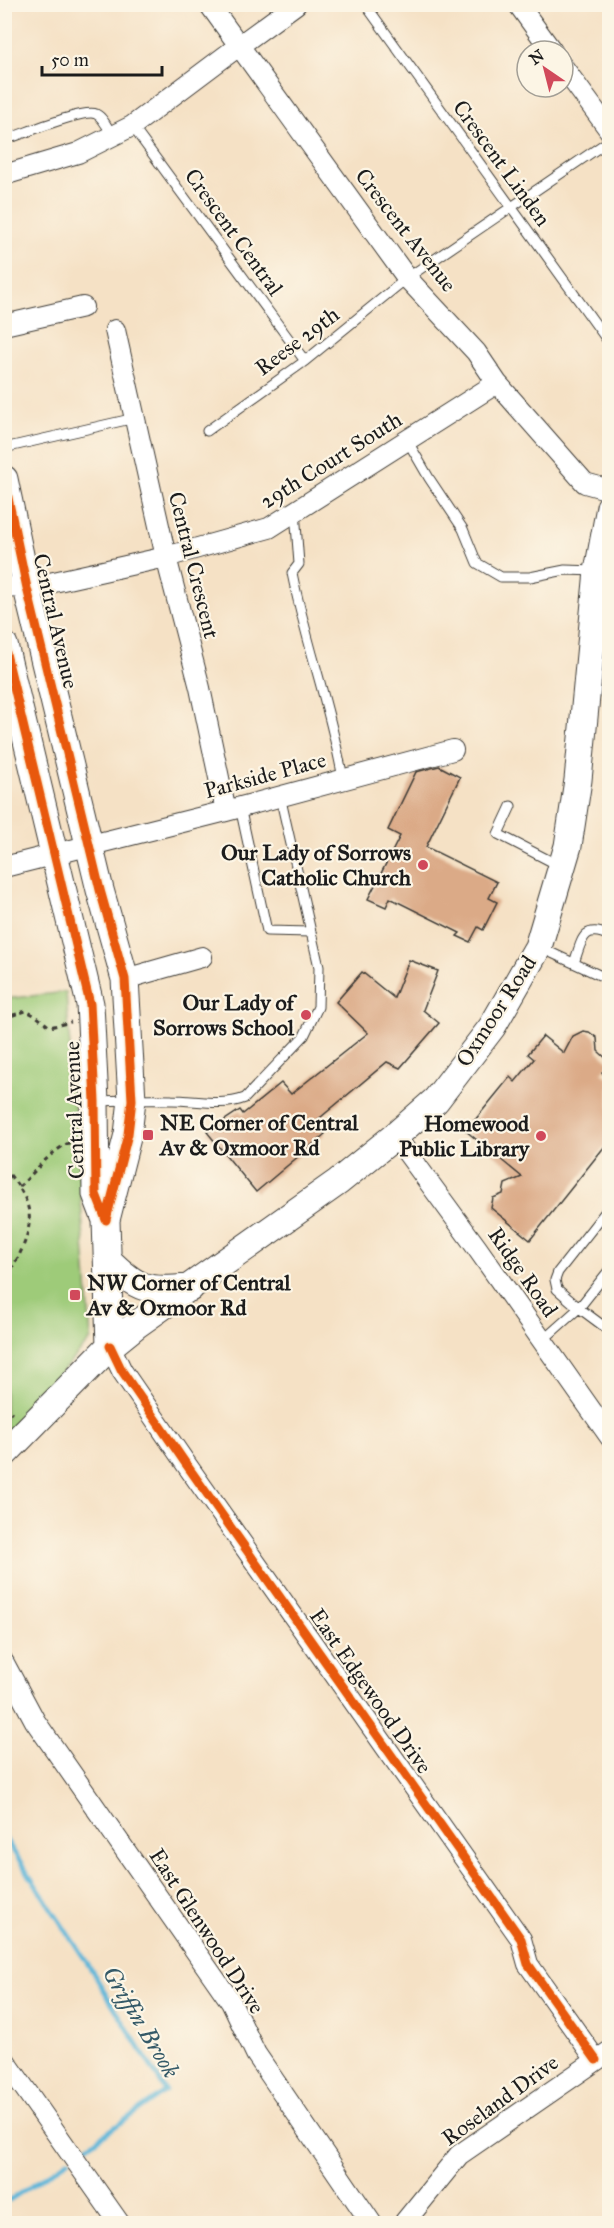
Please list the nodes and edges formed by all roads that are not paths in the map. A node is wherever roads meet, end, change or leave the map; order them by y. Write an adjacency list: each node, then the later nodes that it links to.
1 (209, 4): 6 (street, Crescent Avenue)
2 (296, 4): 6 (street)
3 (365, 4): 14 (lane, Crescent Linden)
4 (518, 4): 5 (street)
5 (543, 39)
6 (240, 45): 8 (street); 15 (street, Crescent Avenue)
7 (575, 84): 9 (street)
8 (132, 126): 10 (street); 20 (lane, Crescent Central)
9 (609, 131)
10 (113, 137): 11 (lane); 13 (street)
11 (4, 140)
12 (609, 140): 14 (lane, Reese 29th)
13 (4, 175)
14 (510, 209): 15 (lane, Reese 29th); 19 (lane, Crescent Linden)
15 (407, 278): 20 (lane, Reese 29th); 21 (street, Crescent Avenue)
16 (83, 307): 17 (street)
17 (4, 325)
18 (115, 330): 22 (street, Central Crescent)
19 (609, 344)
20 (305, 362): 23 (lane, Reese 29th)
21 (497, 383): 24 (street, 29th Court South); 27 (street, Crescent Avenue)
22 (135, 418): 25 (lane); 30 (street, Central Crescent)
23 (207, 431)
24 (407, 440): 29 (street, 29th Court South); 31 (lane)
25 (4, 448)
26 (4, 479): 32 (main road, Central Avenue)
27 (609, 490)
28 (609, 507): 31 (main road, Oxmoor Road)
29 (295, 511): 30 (street, 29th Court South); 35 (lane)
30 (166, 557): 32 (street, 29th Court South); 38 (street, Central Crescent)
31 (604, 574): 42 (main road, Oxmoor Road)
32 (16, 587): 39 (main road, Central Avenue)
33 (4, 645): 40 (main road, Central Avenue)
34 (453, 750): 35 (street, Parkside Place)
35 (343, 779): 36 (street, Parkside Place)
36 (280, 796): 38 (street, Parkside Place); 43 (lane)
37 (511, 806): 42 (lane)
38 (233, 809): 39 (street, Parkside Place); 43 (lane)
39 (90, 845): 40 (street, Parkside Place); 48 (main road, Central Avenue)
40 (55, 854): 41 (street, Parkside Place); 51 (main road, Central Avenue)
41 (4, 867)
42 (562, 867): 45 (main road, Oxmoor Road)
43 (311, 932): 50 (lane)
44 (609, 936): 47 (lane)
45 (538, 947): 47 (lane); 52 (main road, Oxmoor Road)
46 (202, 957): 48 (street)
47 (574, 963): 49 (lane)
48 (125, 980): 50 (main road, Central Avenue)
49 (609, 980)
50 (132, 1100): 51 (lane); 54 (main road, Central Avenue)
51 (95, 1101): 54 (main road, Central Avenue)
52 (395, 1136): 57 (main road, Oxmoor Road); 60 (street, Ridge Road)
53 (609, 1206): 58 (lane)
54 (106, 1220): 55 (main road, Central Avenue)
55 (108, 1260): 57 (main road); 61 (main road, Central Avenue)
56 (609, 1269): 58 (lane)
57 (190, 1288): 61 (main road, Oxmoor Road)
58 (579, 1308): 59 (lane); 60 (lane)
59 (609, 1331)
60 (542, 1341): 62 (street, Ridge Road)
61 (110, 1346): 63 (main road, Oxmoor Road); 65 (street, East Edgewood Drive)
62 (609, 1437)
63 (4, 1454)
64 (4, 1663): 68 (street, East Glenwood Drive)
65 (603, 2056): 69 (street, Roseland Drive)
66 (4, 2059): 67 (street)
67 (120, 2223)
68 (372, 2223)
69 (403, 2223)

